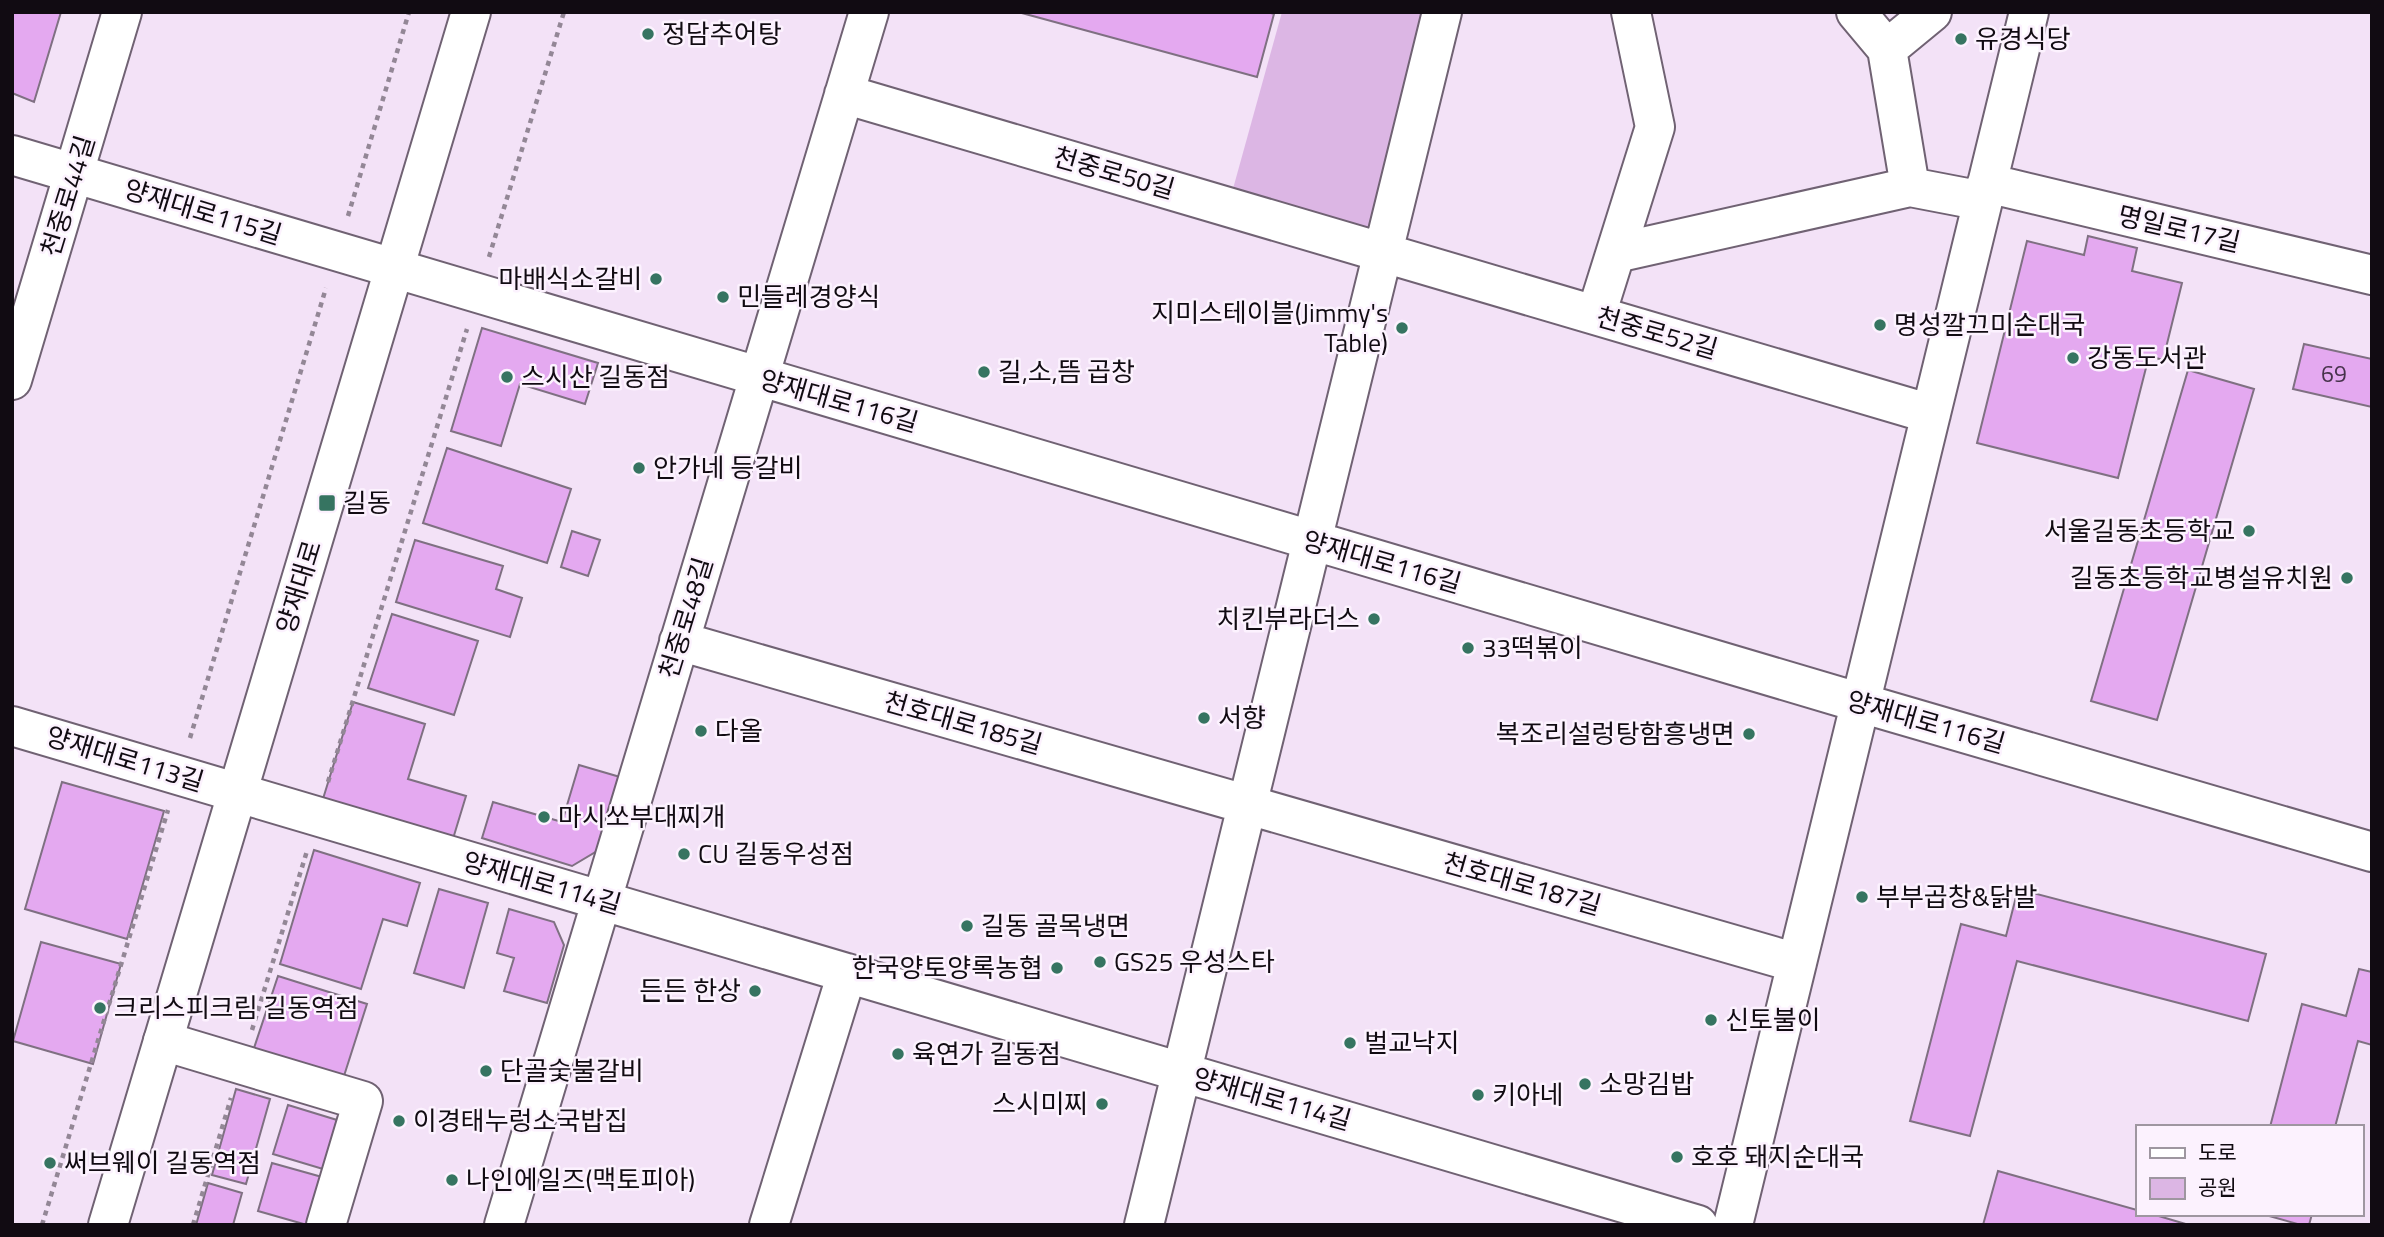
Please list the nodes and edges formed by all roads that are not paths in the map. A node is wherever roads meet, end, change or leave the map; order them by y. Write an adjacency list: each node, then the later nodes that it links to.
1 (122, 12): 12 (street, 천중로44길)
2 (471, 12): 17 (street, 양재대로)
3 (869, 12): 10 (street, 천중로48길)
4 (1442, 12): 15 (street)
5 (1631, 12): 16 (street)
6 (1856, 12): 9 (street)
7 (1932, 12): 9 (street)
8 (2029, 12): 14 (street)
9 (1887, 49): 13 (street)
10 (844, 94): 15 (street, 천중로50길); 20 (street, 천중로48길)
11 (12, 155): 12 (street, 양재대로115길)
12 (75, 173): 17 (street, 양재대로115길); 21 (street, 천중로44길)
13 (1910, 187): 14 (street); 16 (street)
14 (1985, 192): 18 (street, 명일로17길); 22 (street)
15 (1383, 252): 19 (street, 천중로52길); 23 (street)
16 (1616, 253): 19 (street)
17 (394, 270): 20 (street, 양재대로116길); 27 (street, 양재대로)
18 (2372, 275)
19 (1596, 315): 22 (street, 천중로52길)
20 (760, 378): 23 (street, 양재대로116길); 24 (street, 천중로48길)
21 (12, 380)
22 (1931, 414): 25 (street)
23 (1311, 541): 25 (street, 양재대로116길); 28 (street)
24 (679, 641): 28 (street, 천호대로185길); 30 (street, 천중로48길)
25 (1861, 703): 29 (street, 양재대로116길); 31 (street)
26 (12, 726): 27 (street, 양재대로113길)
27 (237, 793): 30 (street, 양재대로114길); 33 (street, 양재대로)
28 (1247, 805): 31 (street, 천호대로187길); 34 (street)
29 (2372, 852)
30 (601, 900): 32 (street, 양재대로114길); 37 (street, 천중로48길)
31 (1797, 963): 41 (street)
32 (847, 973): 34 (street, 양재대로114길); 38 (street)
33 (163, 1041): 35 (street, 양재대로); 36 (street)
34 (1182, 1072): 39 (street); 40 (street, 양재대로114길)
35 (108, 1225)
36 (326, 1225)
37 (504, 1225)
38 (769, 1225)
39 (1144, 1225)
40 (1698, 1225)
41 (1733, 1225)

